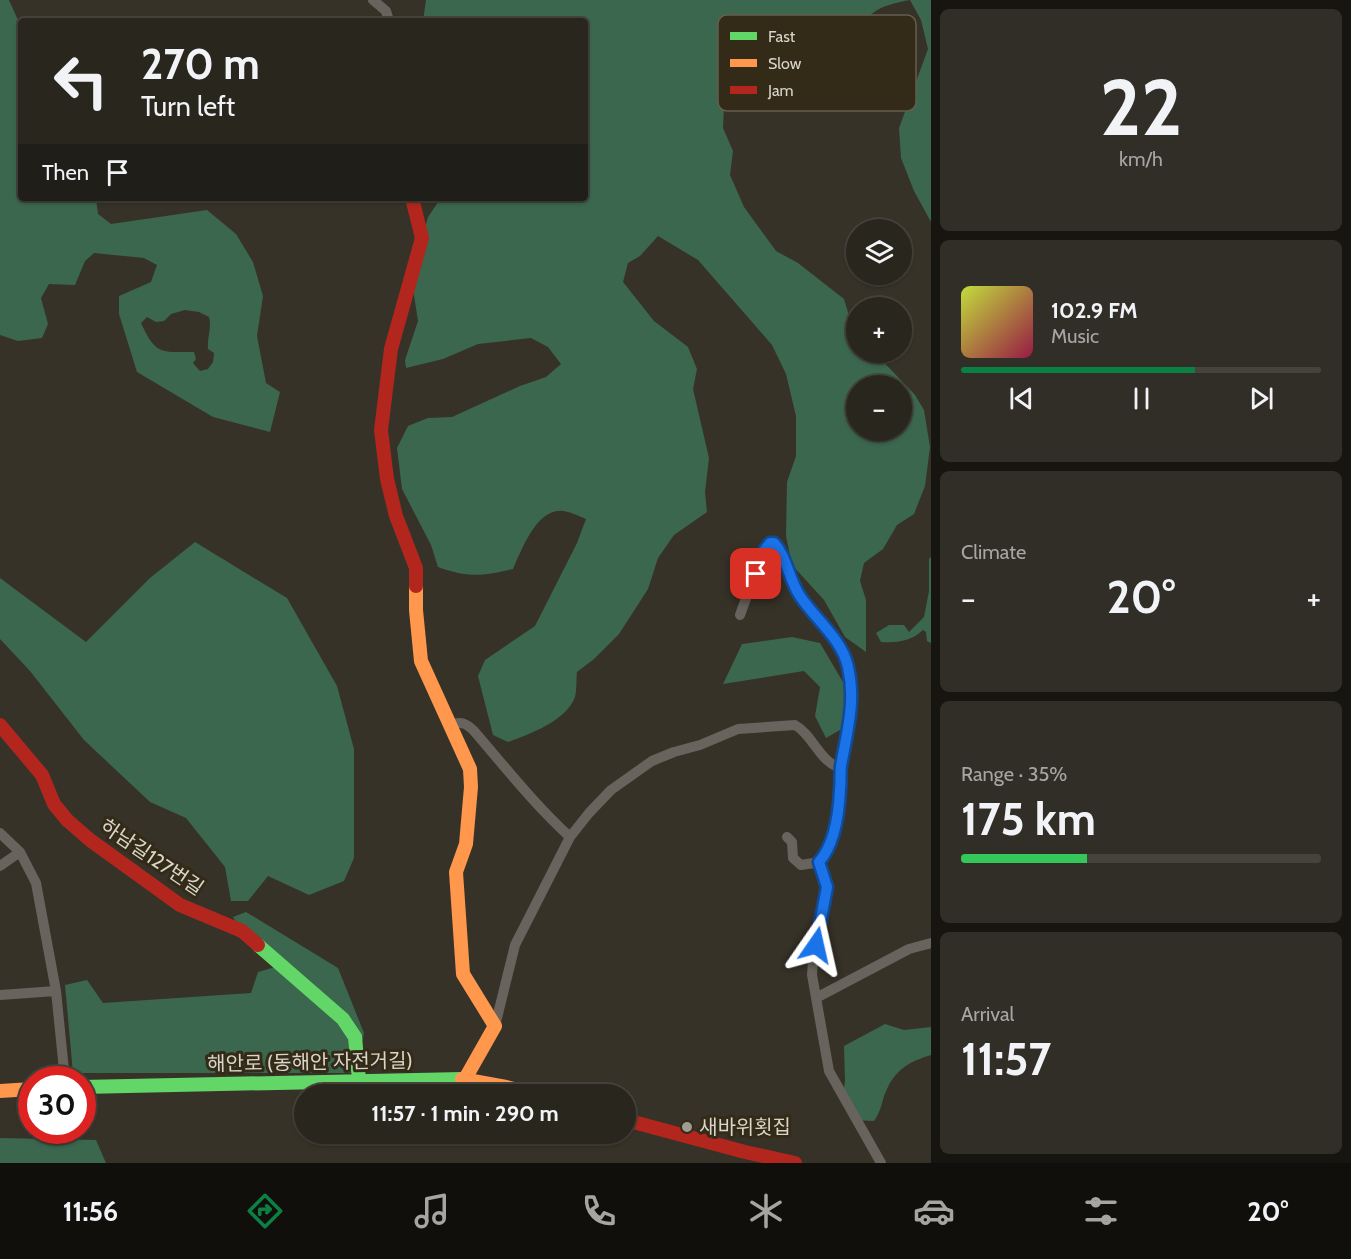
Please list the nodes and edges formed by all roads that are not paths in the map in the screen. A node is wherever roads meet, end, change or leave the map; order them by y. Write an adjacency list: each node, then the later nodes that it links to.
1 (373, 0): 2 (street)
2 (388, 18)
3 (412, 201): 6 (street)
4 (740, 615): 7 (street)
5 (0, 725): 21 (street, 하남길127번길)
6 (451, 725): 9 (street); 18 (street)
7 (841, 768): 9 (street); 12 (street)
8 (0, 833): 11 (street)
9 (570, 837): 18 (street)
10 (787, 837): 12 (street)
11 (20, 852): 13 (street); 15 (street)
12 (819, 862): 17 (street)
13 (0, 866)
14 (931, 943): 17 (street)
15 (56, 991): 16 (street); 19 (street)
16 (0, 995)
17 (816, 998): 28 (street)
18 (495, 1026): 20 (street)
19 (64, 1066)
20 (465, 1079): 21 (street, 해안로 (동해안 자전거길)); 22 (street, 해안로 (동해안 자전거길))
21 (359, 1080): 23 (street, 해안로 (동해안 자전거길))
22 (491, 1084)
23 (96, 1087)
24 (18, 1090): 25 (street)
25 (0, 1091)
26 (636, 1123): 27 (street)
27 (795, 1163)
28 (880, 1163)

